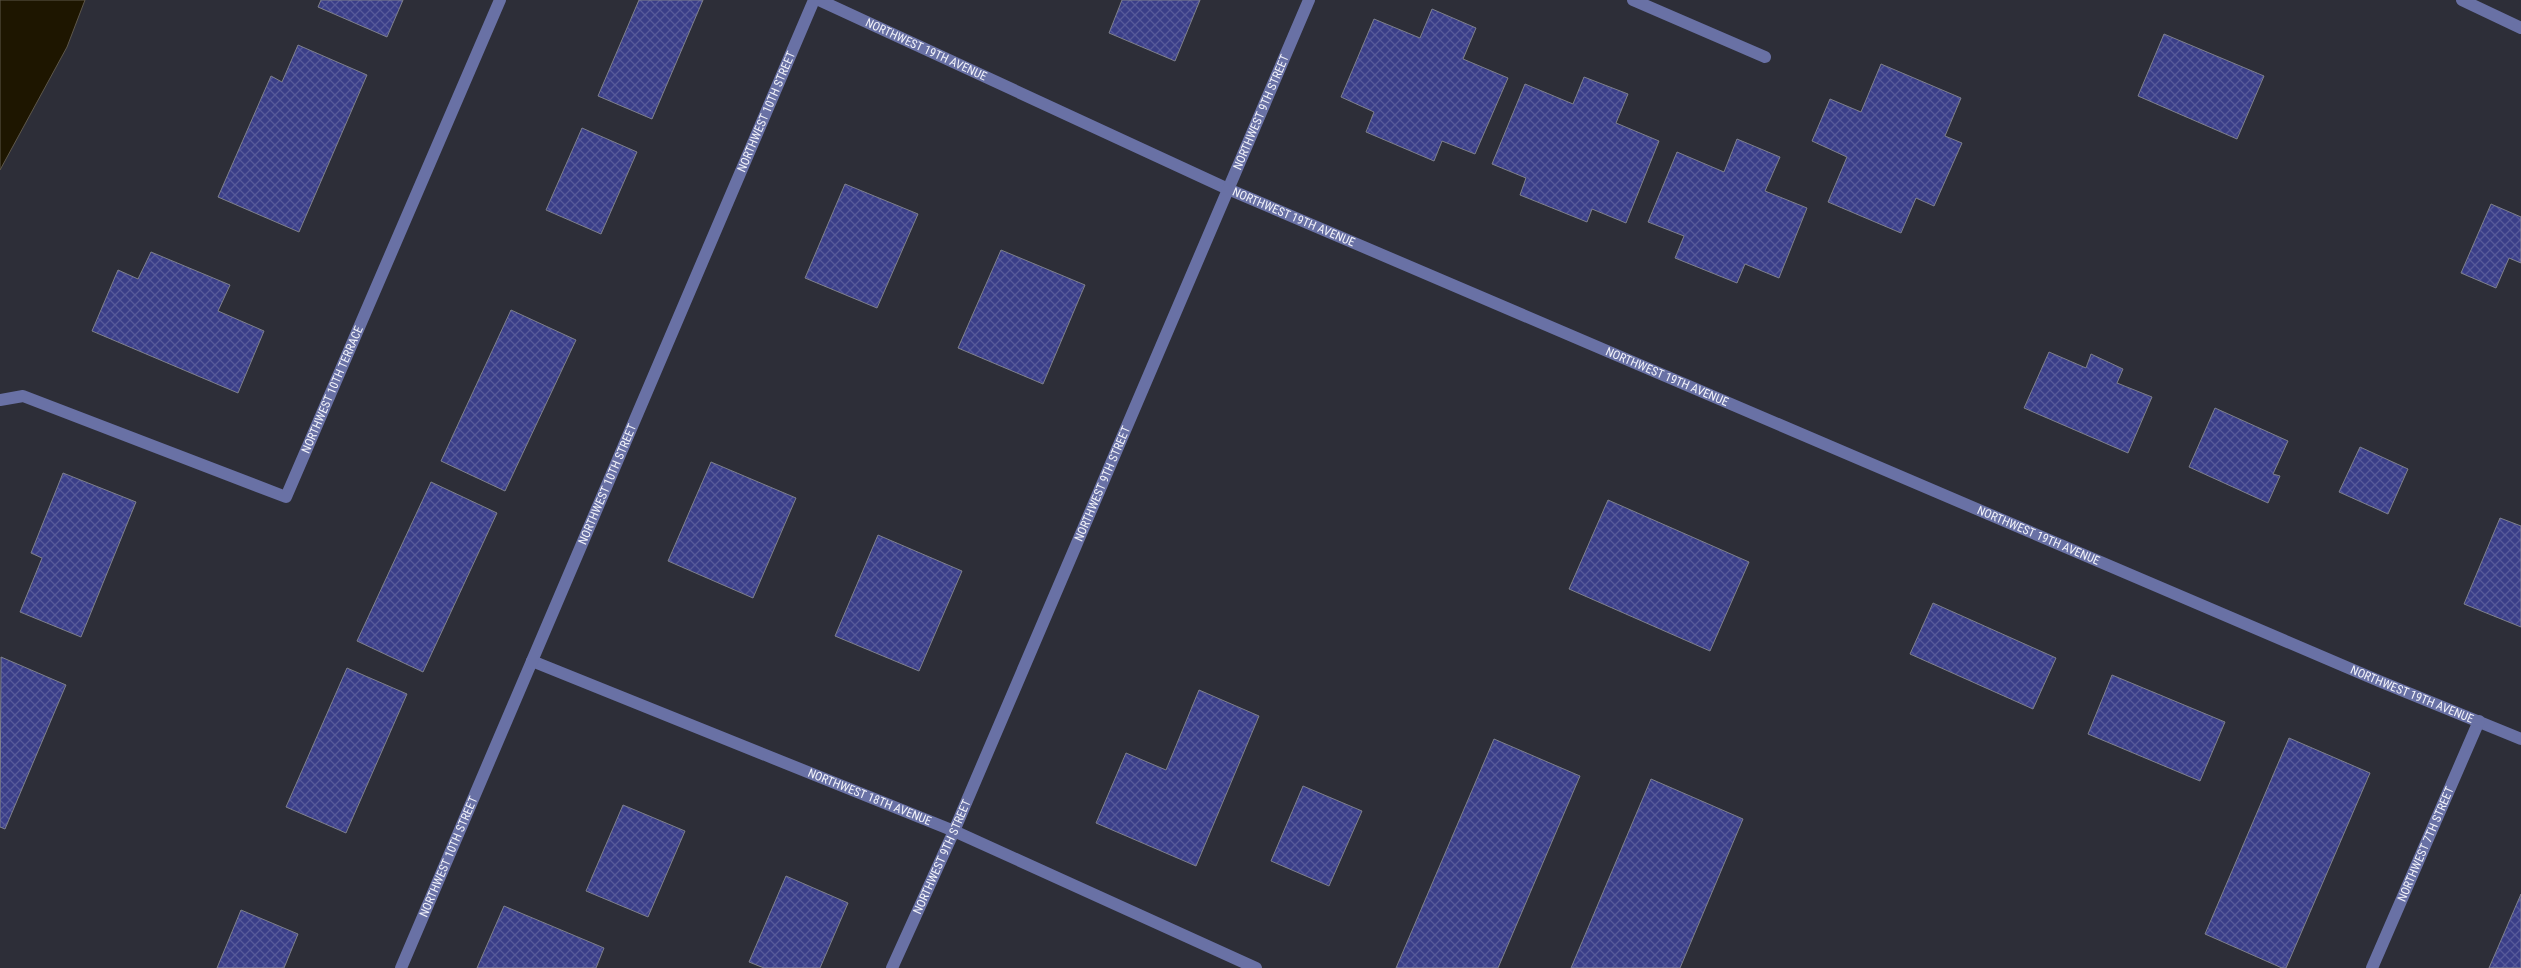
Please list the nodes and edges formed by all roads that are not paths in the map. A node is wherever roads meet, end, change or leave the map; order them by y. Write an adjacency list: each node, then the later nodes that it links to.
1 (500, 0): 10 (street, NORTHWEST 10TH TERRACE)
2 (814, 0): 11 (street, NORTHWEST 10TH STREET)
3 (819, 0): 9 (street, NORTHWEST 19TH AVENUE)
4 (1309, 0): 9 (street, NORTHWEST 9TH STREET)
5 (1633, 0): 8 (street)
6 (2462, 0): 7 (street)
7 (2521, 28)
8 (1765, 57)
9 (1228, 189): 12 (street, NORTHWEST 19TH AVENUE); 14 (street, NORTHWEST 9TH STREET)
10 (0, 400)
11 (532, 661): 14 (street, NORTHWEST 18TH AVENUE); 15 (street, NORTHWEST 10TH STREET)
12 (2479, 721): 13 (street, NORTHWEST 19TH AVENUE); 18 (street, NORTHWEST 7TH STREET)
13 (2521, 739)
14 (954, 831): 16 (street, NORTHWEST 9TH STREET); 17 (street, NORTHWEST 18TH AVENUE)
15 (401, 968)
16 (892, 968)
17 (1256, 968)
18 (2372, 968)

